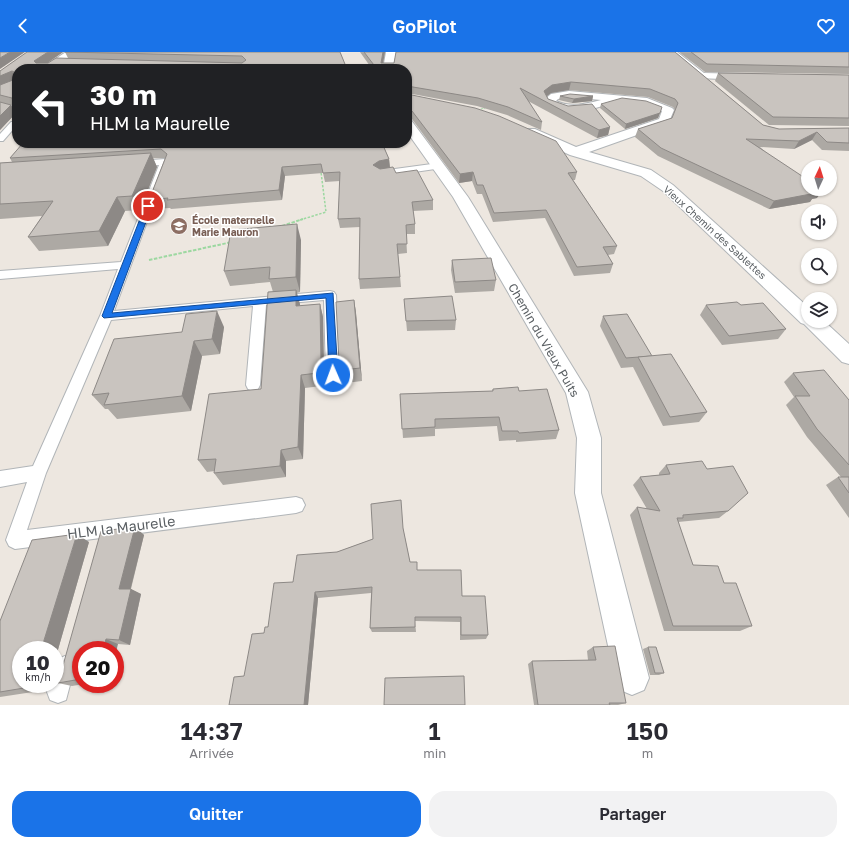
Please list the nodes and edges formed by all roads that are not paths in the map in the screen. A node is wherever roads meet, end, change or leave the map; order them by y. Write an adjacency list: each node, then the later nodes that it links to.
1 (73, 52): 5 (street)
2 (84, 52): 6 (street)
3 (391, 52): 7 (street)
4 (671, 52): 8 (street)
5 (58, 64)
6 (63, 64)
7 (389, 64)
8 (701, 76): 9 (street); 10 (street)
9 (756, 77)
10 (718, 90)
11 (620, 98): 18 (street)
12 (1, 99): 13 (lane)
13 (12, 107)
14 (518, 125): 18 (street, Vieux Chemin des Sablettes)
15 (12, 126): 17 (lane)
16 (412, 132): 20 (street, Chemin du Vieux Puits)
17 (0, 139)
18 (575, 152): 25 (street, Vieux Chemin des Sablettes)
19 (126, 164): 22 (lane, HLM la Maurelle)
20 (439, 166): 21 (lane); 36 (street, Chemin du Vieux Puits)
21 (380, 174)
22 (126, 265): 23 (lane); 26 (lane, HLM la Maurelle)
23 (0, 275)
24 (260, 301): 26 (lane); 29 (lane); 30 (lane)
25 (801, 312)
26 (106, 316): 31 (lane, HLM la Maurelle)
27 (819, 328): 28 (street)
28 (849, 356)
29 (333, 375)
30 (252, 385)
31 (38, 474): 32 (lane); 33 (lane, HLM la Maurelle)
32 (0, 479)
33 (296, 505)
34 (70, 648): 35 (lane)
35 (64, 670)
36 (632, 678)

